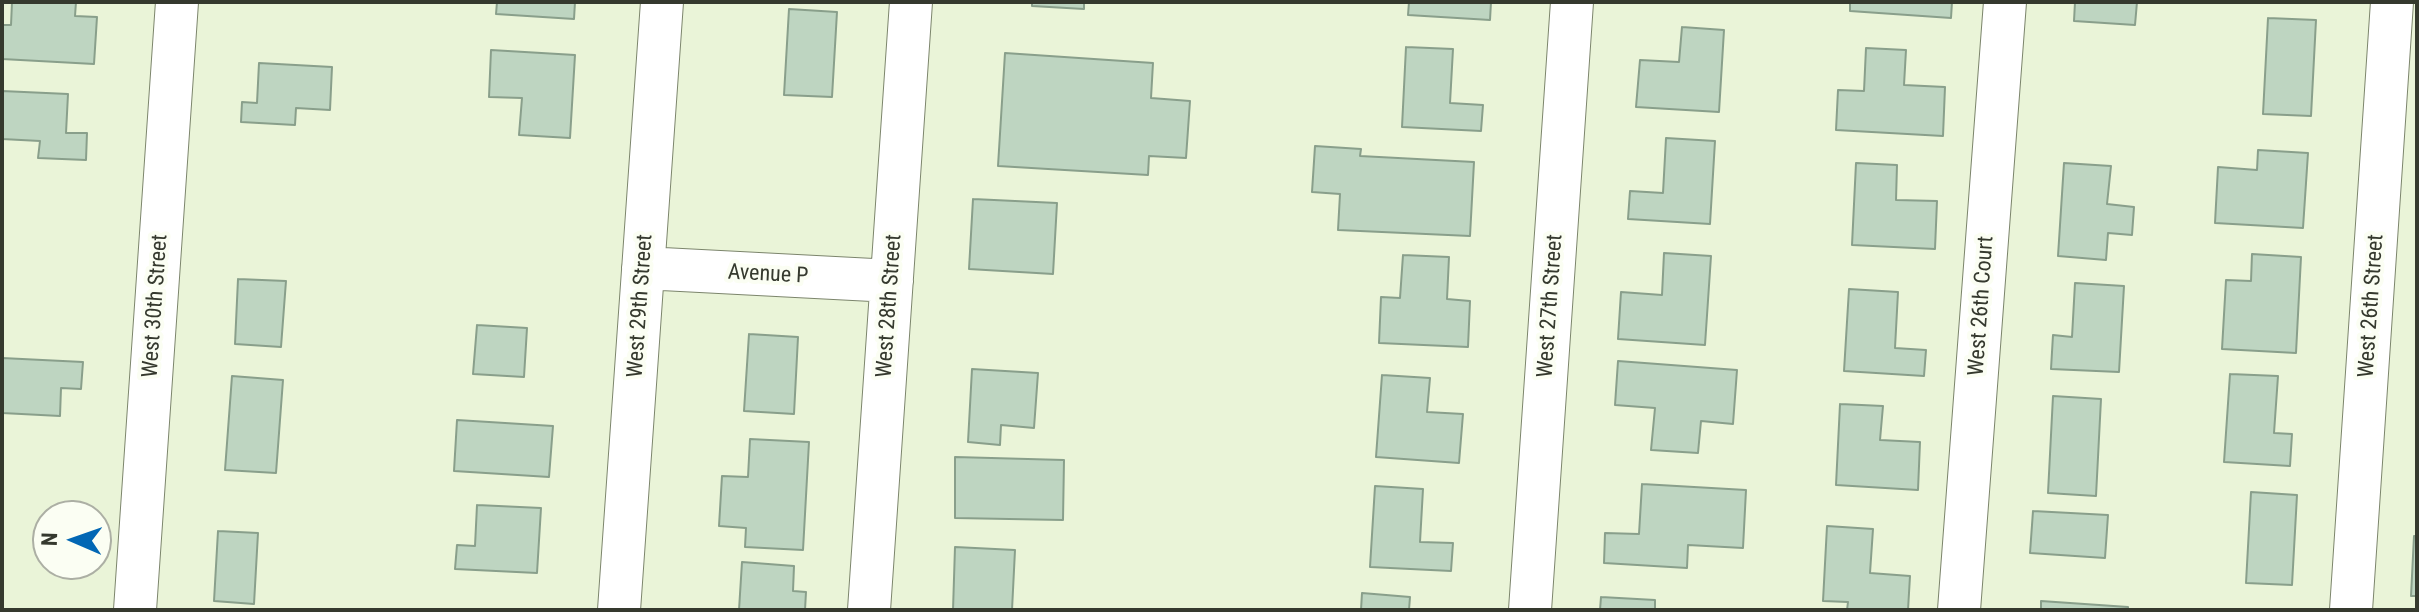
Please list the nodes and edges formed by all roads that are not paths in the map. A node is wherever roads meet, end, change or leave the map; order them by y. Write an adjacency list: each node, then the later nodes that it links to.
1 (177, 2): 10 (street, West 30th Street)
2 (662, 2): 8 (street, West 29th Street)
3 (911, 2): 9 (street, West 28th Street)
4 (1572, 2): 13 (street, West 27th Street)
5 (2005, 2): 14 (street, West 26th Court)
6 (2024, 2): 15 (street, West 26th Court)
7 (2392, 2): 16 (street, West 26th Street)
8 (643, 268): 9 (street, Avenue P); 11 (street, West 29th Street)
9 (892, 281): 12 (street, West 28th Street)
10 (135, 610)
11 (619, 610)
12 (869, 610)
13 (1530, 610)
14 (1959, 610)
15 (1980, 610)
16 (2351, 610)

